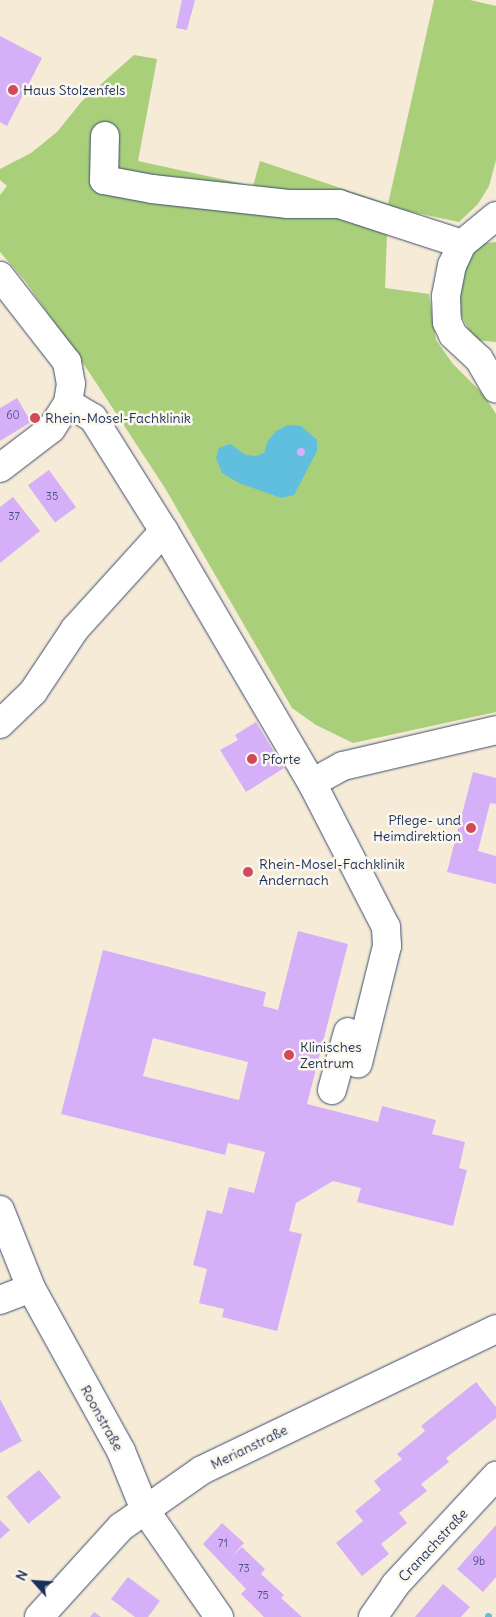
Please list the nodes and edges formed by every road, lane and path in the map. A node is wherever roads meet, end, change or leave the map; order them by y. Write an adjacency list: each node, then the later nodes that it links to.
1 (105, 136): 3 (street)
2 (496, 216): 3 (street)
3 (462, 244): 5 (street)
4 (0, 276): 7 (street)
5 (488, 359): 6 (street)
6 (496, 389)
7 (68, 403): 8 (street); 9 (street)
8 (0, 468)
9 (164, 531): 10 (street); 12 (street)
10 (0, 724)
11 (496, 730): 12 (street)
12 (312, 783): 13 (street)
13 (374, 906): 14 (street); 15 (street)
14 (358, 1063)
15 (332, 1090)
16 (0, 1210): 17 (street, Roonstraße)
17 (31, 1288): 18 (street); 21 (street, Roonstraße)
18 (0, 1300)
19 (496, 1329): 21 (street, Merianstraße)
20 (496, 1476): 24 (street, Cranachstraße)
21 (144, 1510): 22 (street, Merianstraße); 23 (street, Roonstraße)
22 (39, 1617)
23 (219, 1617)
24 (373, 1617)

